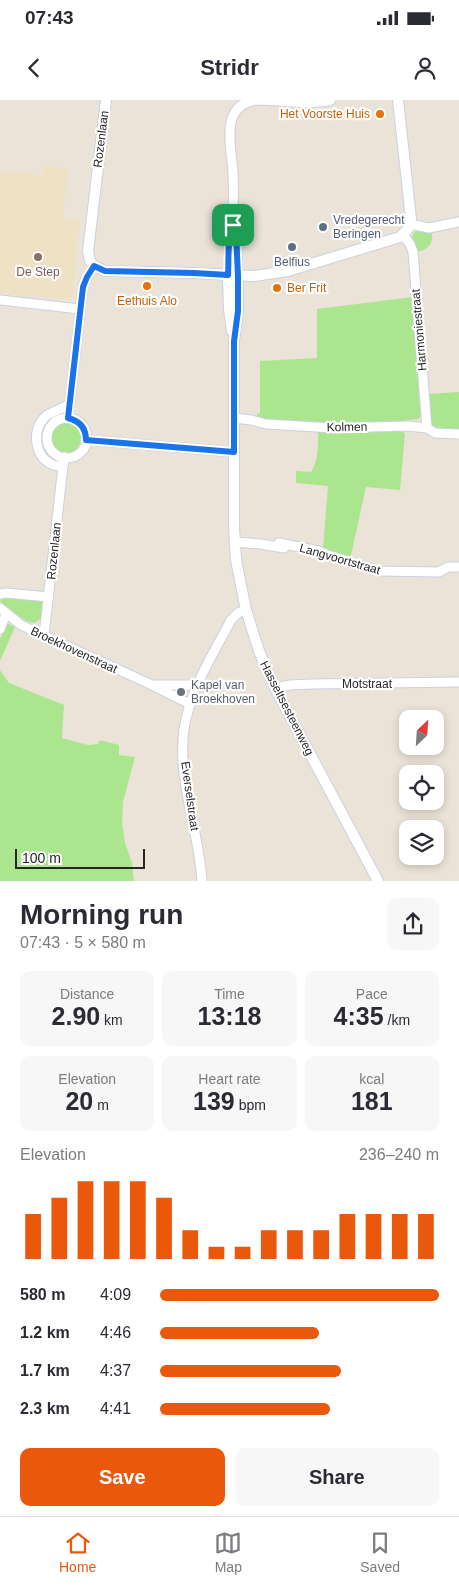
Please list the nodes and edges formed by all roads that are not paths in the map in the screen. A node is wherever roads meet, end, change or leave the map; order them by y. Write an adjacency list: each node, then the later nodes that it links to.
1 (106, 100): 8 (street, Rozenlaan)
2 (330, 100): 4 (street)
3 (398, 100): 6 (street)
4 (237, 104): 9 (street, Hasseltsesteenweg)
5 (459, 222): 6 (street)
6 (410, 224): 7 (street)
7 (403, 235): 9 (street); 15 (street, Harmoniestraat)
8 (94, 266): 9 (street); 11 (street)
9 (233, 275): 14 (street, Hasseltsesteenweg)
10 (0, 300): 11 (street)
11 (80, 309): 12 (street)
12 (69, 404): 13 (street); 19 (street)
13 (68, 418): 17 (street); 19 (street)
14 (234, 418): 15 (street, Kolmen); 18 (street, Hasseltsesteenweg)
15 (427, 428): 16 (street, Kolmen)
16 (459, 434)
17 (86, 440): 18 (street); 19 (street)
18 (234, 452): 20 (street, Hasseltsesteenweg)
19 (63, 462): 25 (street, Rozenlaan)
20 (235, 542): 22 (street, Langvoortstraat); 26 (street, Hasseltsesteenweg)
21 (279, 544): 23 (street, Langvoortstraat)
22 (313, 553)
23 (459, 568)
24 (0, 594): 25 (street)
25 (49, 596): 29 (street, Rozenlaan)
26 (246, 610): 32 (street, Everselstraat); 33 (street, Hasseltsesteenweg)
27 (3, 611): 28 (street); 29 (street, Broekhovenstraat)
28 (0, 629)
29 (44, 635): 31 (street, Broekhovenstraat)
30 (459, 682): 33 (street, Motstraat)
31 (152, 685): 32 (street, Broekhovenstraat); 34 (street, Broekhovenstraat)
32 (198, 685): 34 (street, Everselstraat)
33 (275, 688): 36 (street, Hasseltsesteenweg)
34 (190, 704): 35 (street, Everselstraat)
35 (202, 881)
36 (378, 881)

